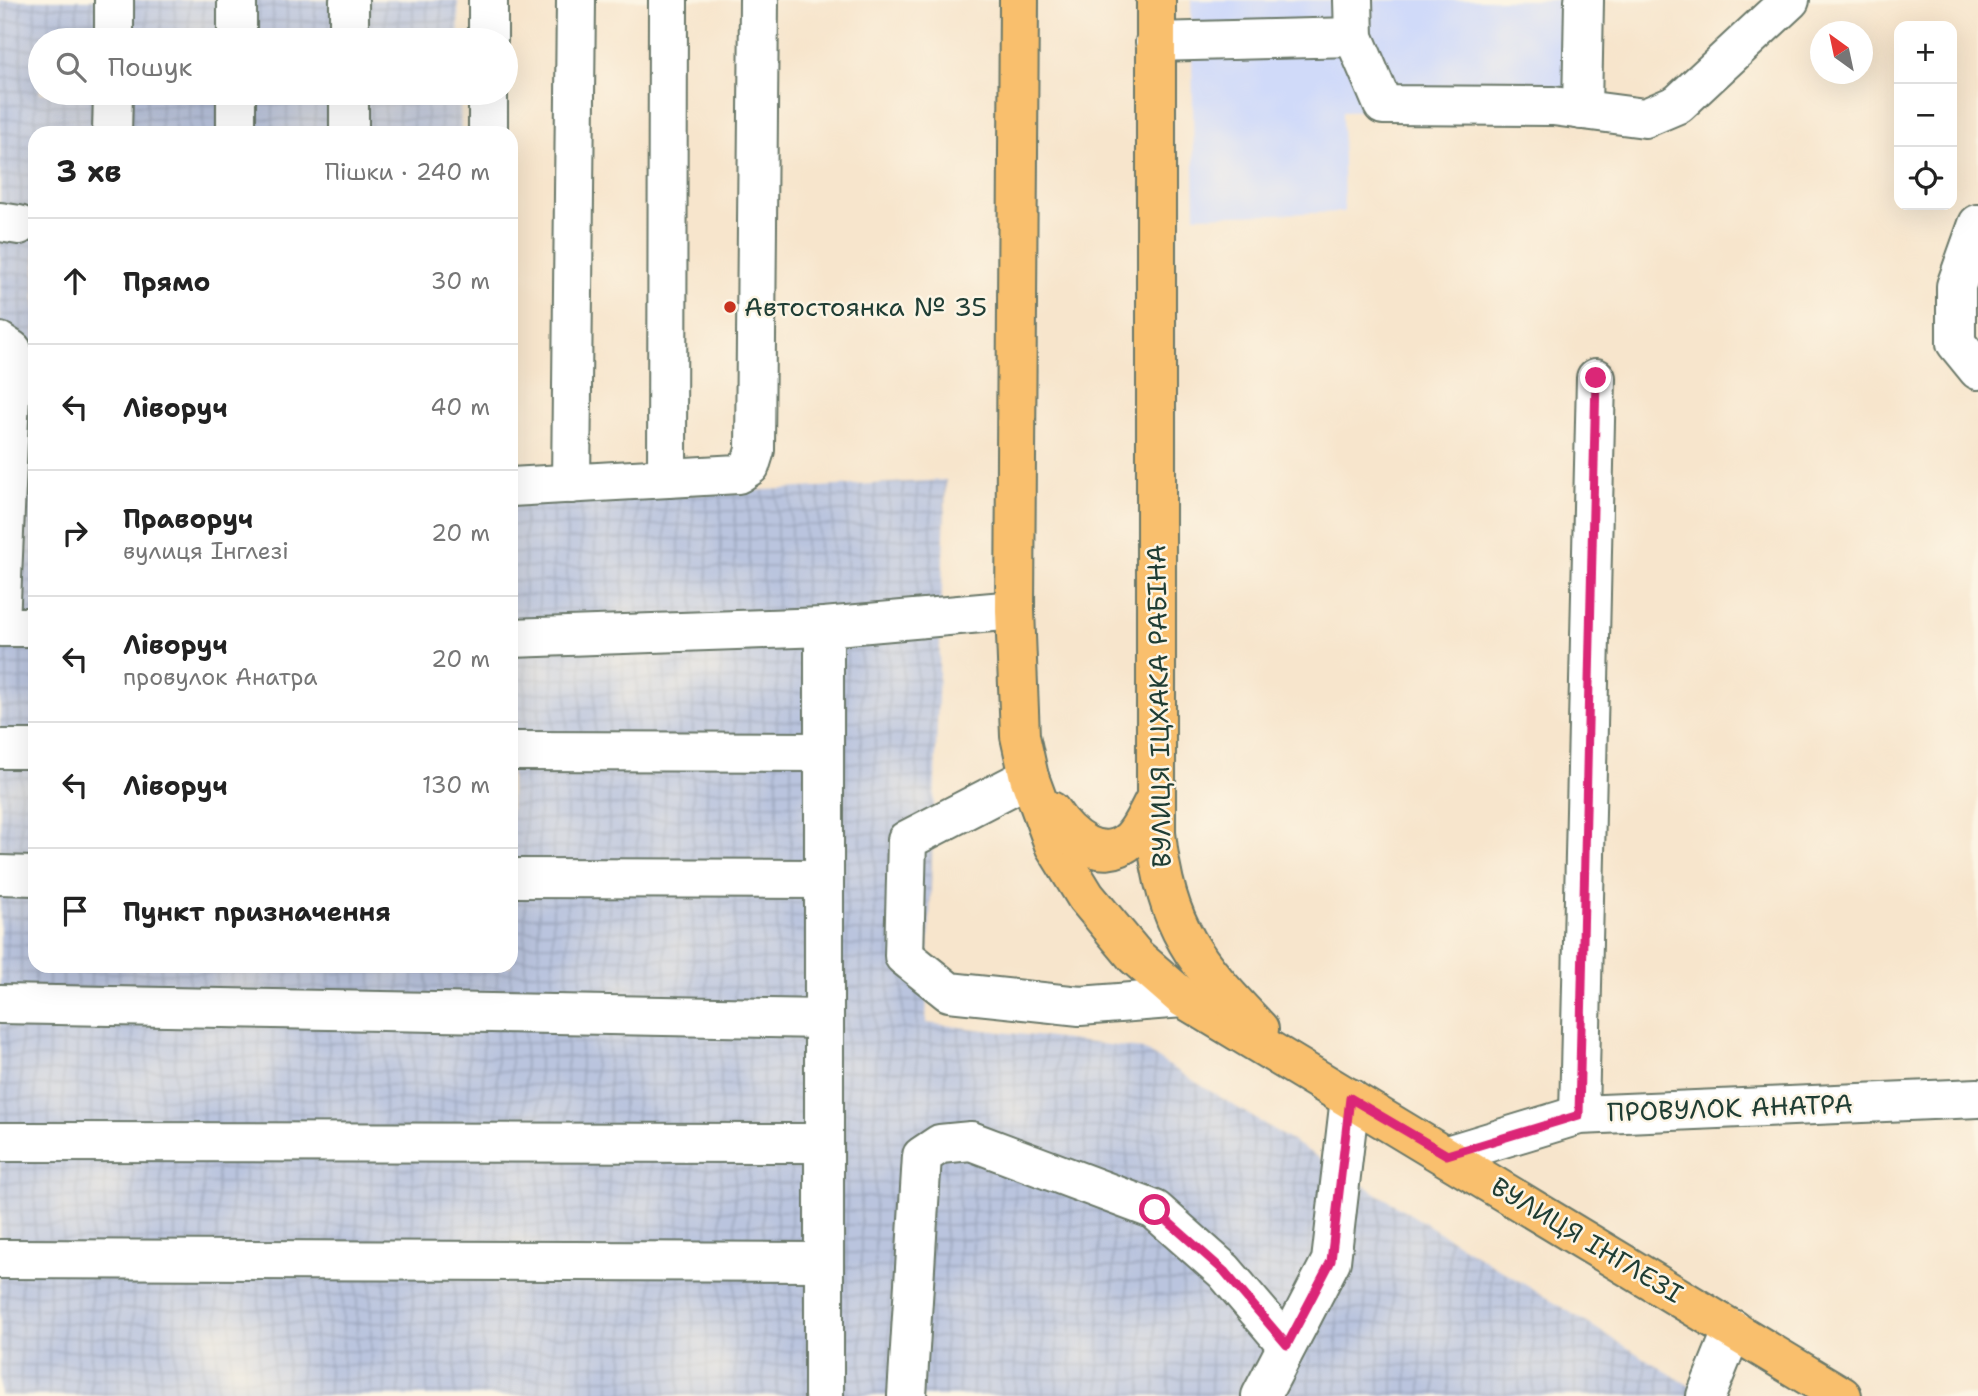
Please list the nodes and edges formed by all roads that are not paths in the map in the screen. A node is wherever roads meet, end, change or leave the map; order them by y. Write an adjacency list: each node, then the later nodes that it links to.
1 (114, 0): 13 (street)
2 (237, 0): 14 (street)
3 (349, 0): 15 (street)
4 (488, 0): 16 (street)
5 (576, 0): 32 (street)
6 (668, 0): 31 (street)
7 (759, 0): 31 (street)
8 (1019, 0): 34 (main road)
9 (1156, 0): 17 (main road, ВУЛИЦЯ ІЦХАКА РАБІНА)
10 (1584, 0): 22 (street)
11 (1790, 0): 22 (street)
12 (1353, 18): 17 (street); 22 (street)
13 (114, 28)
14 (237, 28)
15 (349, 28)
16 (488, 28)
17 (1155, 42): 44 (main road, ВУЛИЦЯ ІЦХАКА РАБІНА)
18 (113, 105): 23 (street)
19 (236, 105): 24 (street)
20 (349, 105): 25 (street)
21 (488, 105): 26 (street)
22 (1582, 110)
23 (112, 126)
24 (236, 126)
25 (349, 126)
26 (488, 126)
27 (1978, 224): 29 (street)
28 (0, 342): 35 (street)
29 (1978, 370)
30 (1596, 378): 55 (street)
31 (667, 478): 32 (street)
32 (571, 484): 33 (street)
33 (518, 487)
34 (1015, 610): 37 (street); 43 (main road)
35 (0, 625): 36 (street)
36 (28, 627)
37 (824, 627): 38 (street); 42 (street)
38 (518, 638)
39 (0, 749): 40 (street)
40 (28, 749)
41 (518, 751): 42 (street)
42 (824, 752): 48 (street)
43 (1029, 777): 44 (main road); 49 (main road); 49 (street)
44 (1156, 797): 52 (main road, ВУЛИЦЯ ІЦХАКА РАБІНА)
45 (0, 876): 46 (street)
46 (28, 876)
47 (518, 878): 48 (street)
48 (824, 879): 51 (street)
49 (1183, 998): 52 (main road)
50 (0, 1004): 51 (street)
51 (824, 1019): 57 (street)
52 (1294, 1065): 53 (main road, ВУЛИЦЯ ІНГЛЕЗІ)
53 (1350, 1098): 58 (main road, ВУЛИЦЯ ІНГЛЕЗІ); 62 (street)
54 (1978, 1098): 55 (street, ПРОВУЛОК АНАТРА)
55 (1579, 1115): 58 (street, ПРОВУЛОК АНАТРА)
56 (0, 1142): 57 (street)
57 (824, 1143): 60 (street)
58 (1447, 1155): 61 (main road, ВУЛИЦЯ ІНГЛЕЗІ)
59 (0, 1259): 60 (street)
60 (824, 1262): 63 (street)
61 (1733, 1329): 66 (street); 67 (main road, ВУЛИЦЯ ІНГЛЕЗІ)
62 (1287, 1345): 64 (street); 65 (street)
63 (824, 1396)
64 (906, 1396)
65 (1261, 1396)
66 (1706, 1396)
67 (1842, 1396)

